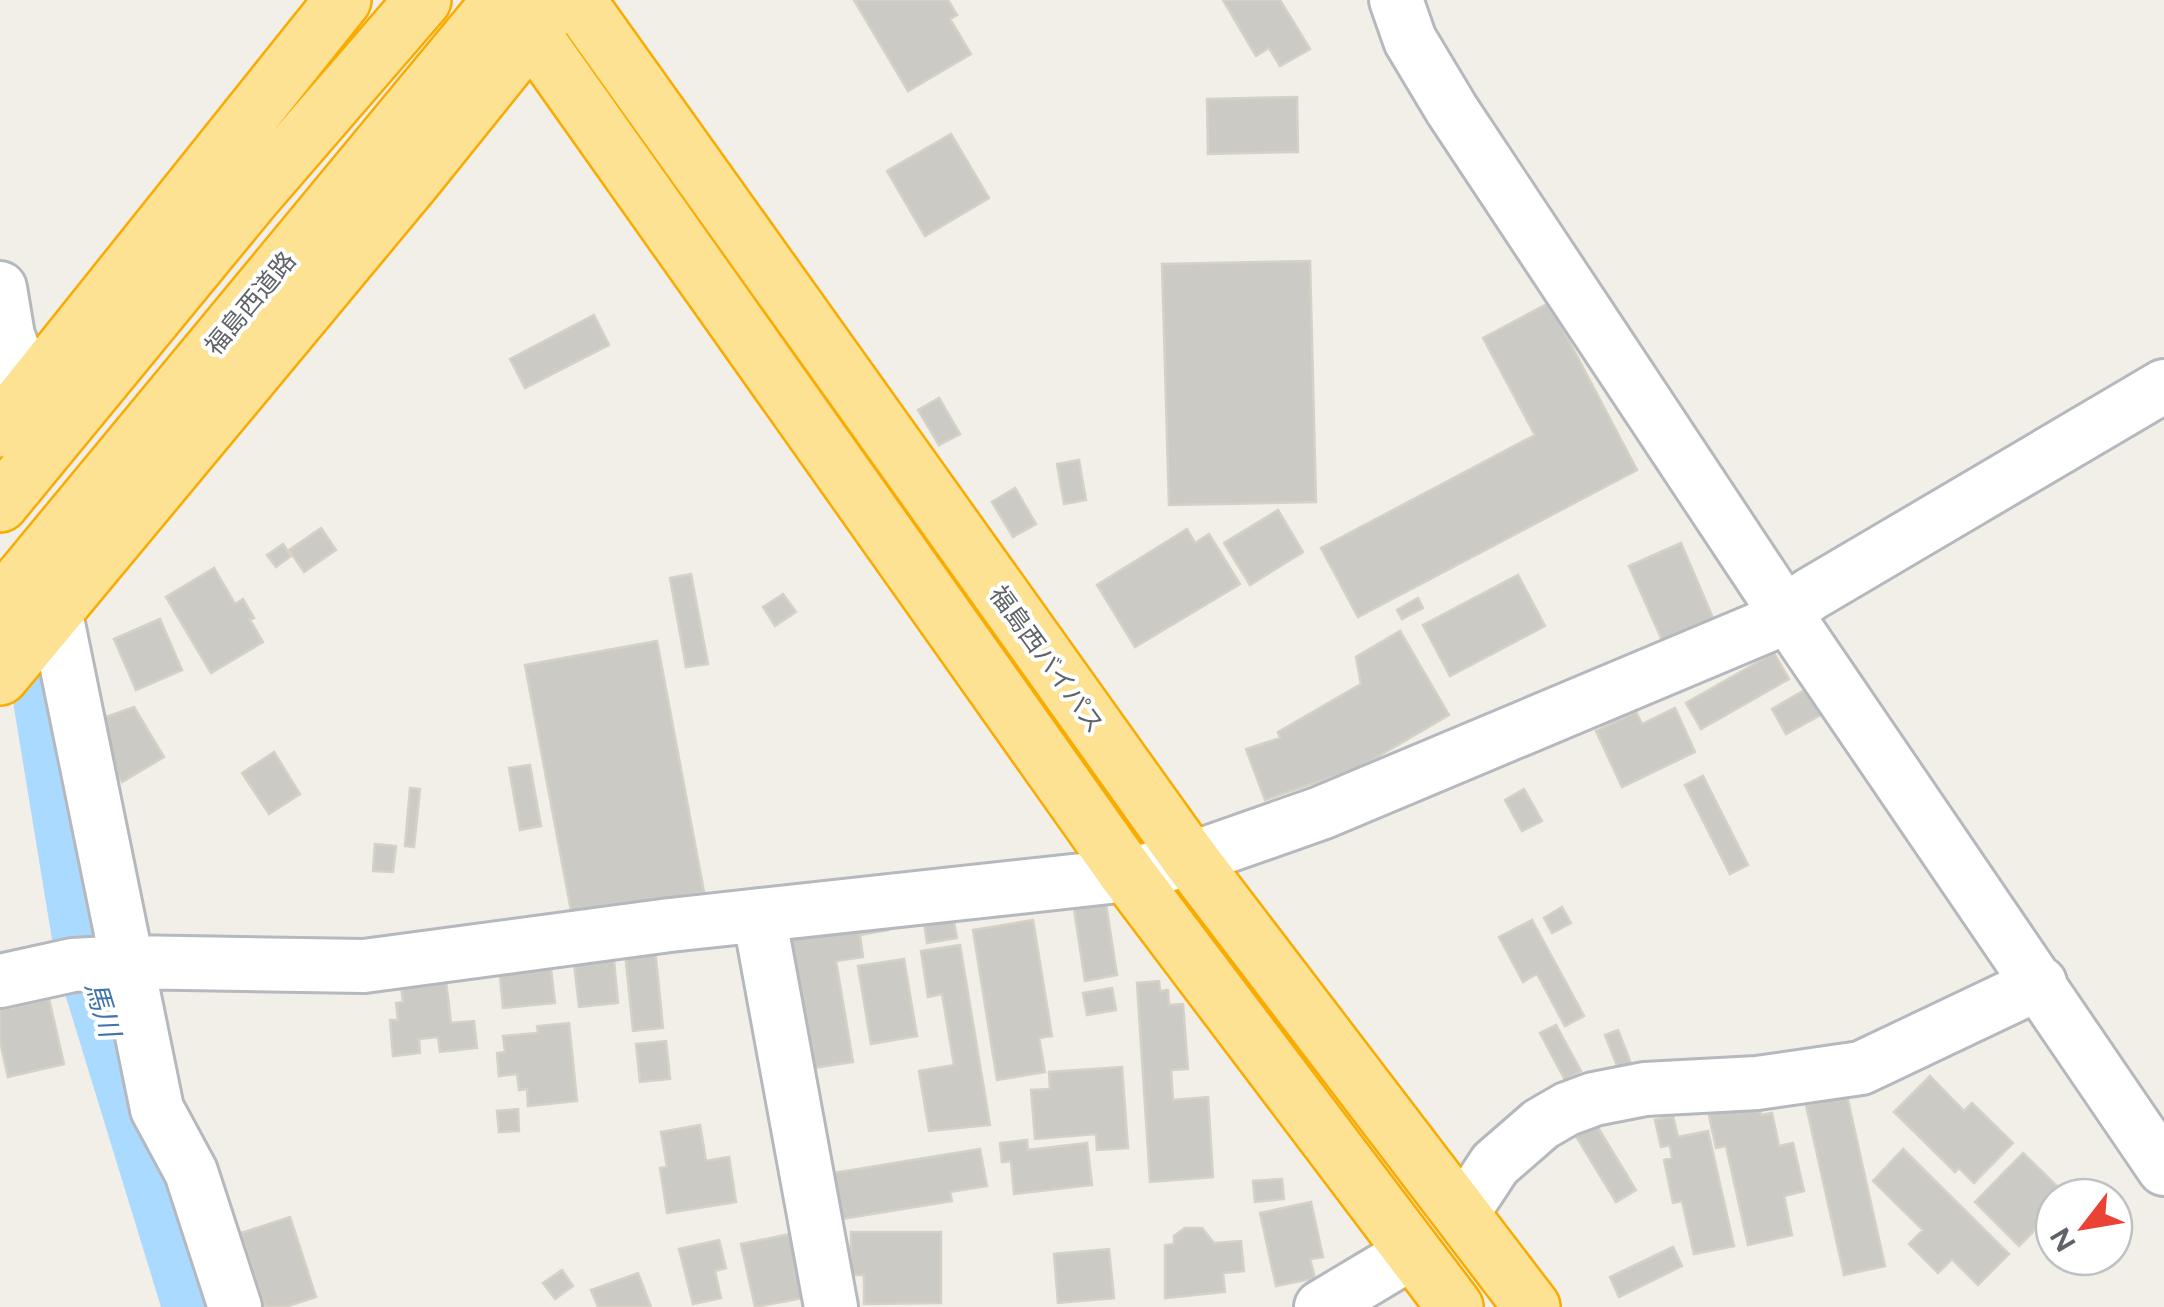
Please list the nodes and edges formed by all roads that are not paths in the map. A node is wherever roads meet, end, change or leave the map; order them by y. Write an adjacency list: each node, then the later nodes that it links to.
1 (342, 0): 8 (highway)
2 (423, 0): 9 (highway)
3 (577, 0): 14 (highway, 福島西バイパス)
4 (1396, 0): 12 (street)
5 (524, 9): 10 (highway, 福島西道路); 11 (highway); 15 (highway)
6 (0, 288): 8 (street)
7 (2164, 386): 12 (street)
8 (15, 410)
9 (0, 504)
10 (0, 606)
11 (55, 609): 13 (highway); 17 (street)
12 (1786, 614): 14 (street); 19 (street)
13 (0, 677)
14 (1190, 859): 15 (street); 21 (highway, 福島西バイパス)
15 (1128, 875): 16 (street); 22 (highway)
16 (759, 916): 17 (street); 24 (street)
17 (102, 963): 18 (street); 23 (street)
18 (0, 981)
19 (2040, 983): 20 (street); 21 (street)
20 (2164, 1169)
21 (1462, 1214): 27 (highway, 福島西バイパス)
22 (1414, 1252): 25 (street); 26 (highway)
23 (235, 1307)
24 (831, 1307)
25 (1321, 1307)
26 (1455, 1307)
27 (1532, 1307)

